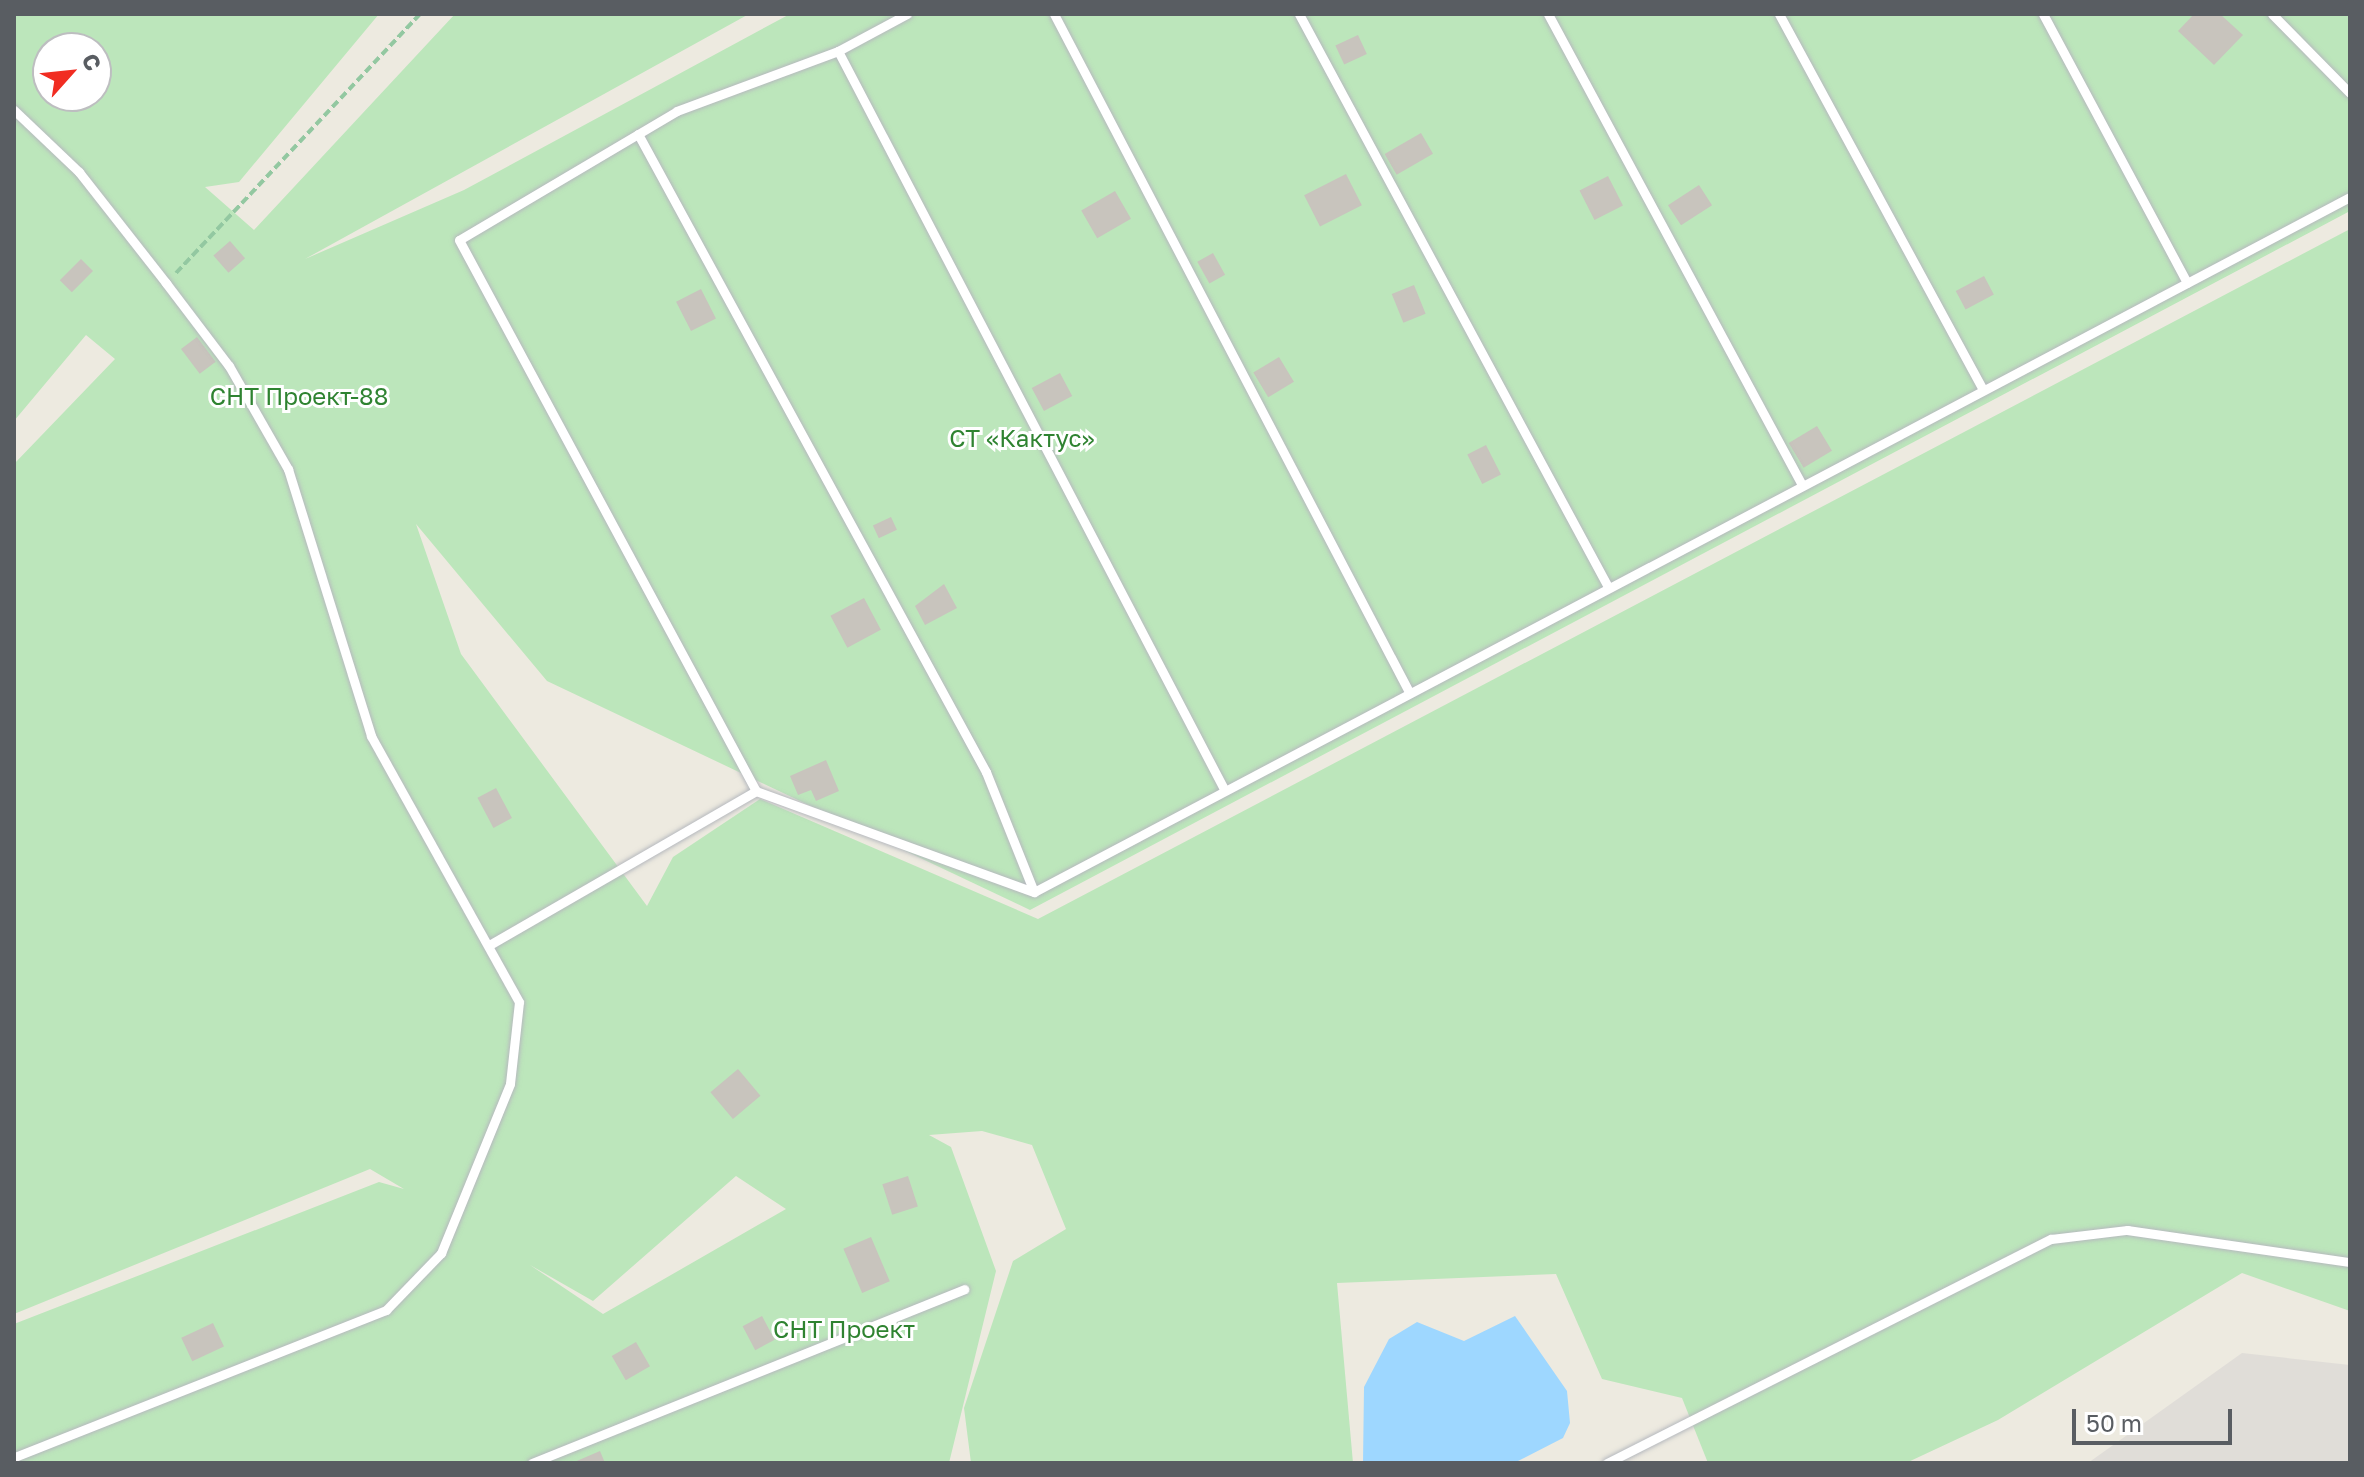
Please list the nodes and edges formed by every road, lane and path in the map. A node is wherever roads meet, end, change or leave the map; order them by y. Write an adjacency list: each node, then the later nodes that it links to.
1 (420, 14): 14 (path)
2 (907, 14): 9 (lane)
3 (1054, 14): 19 (lane)
4 (1299, 14): 18 (lane)
5 (1548, 14): 17 (lane)
6 (1779, 14): 16 (lane)
7 (2043, 14): 15 (lane)
8 (2272, 14): 10 (lane)
9 (838, 51): 12 (lane); 20 (lane)
10 (2350, 93)
11 (14, 110): 14 (lane)
12 (638, 134): 21 (lane); 22 (lane)
13 (2350, 197): 15 (lane)
14 (166, 283): 23 (lane)
15 (2187, 283): 16 (lane)
16 (1983, 390): 17 (lane)
17 (1802, 485): 18 (lane)
18 (1608, 587): 19 (lane)
19 (1409, 692): 20 (lane)
20 (1224, 789): 22 (lane)
21 (756, 791): 22 (lane); 23 (lane)
22 (1034, 892)
23 (491, 944): 26 (lane)
24 (2350, 1262): 28 (lane)
25 (964, 1289): 27 (lane)
26 (14, 1457)
27 (532, 1463)
28 (1607, 1463)

